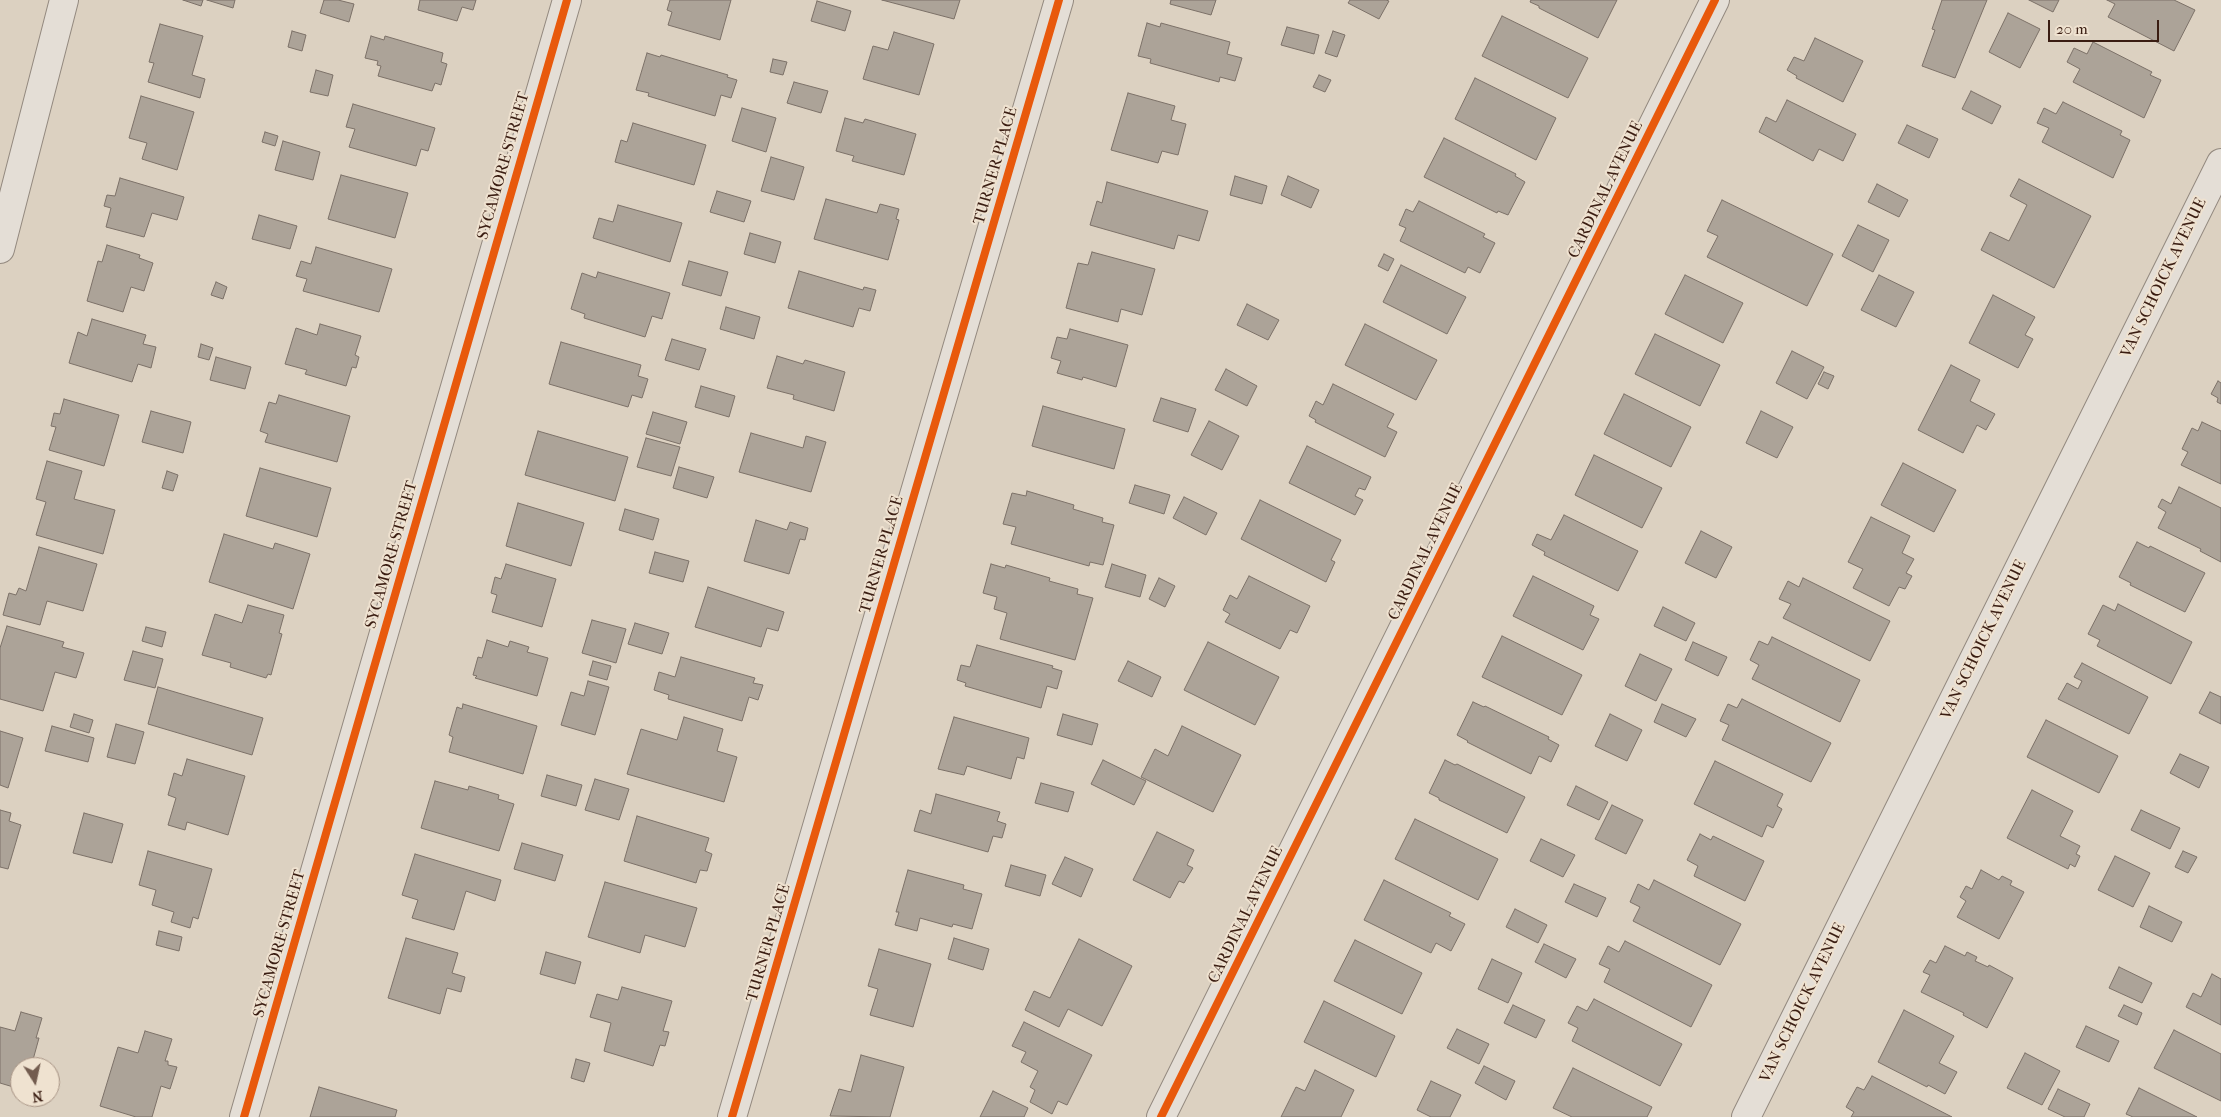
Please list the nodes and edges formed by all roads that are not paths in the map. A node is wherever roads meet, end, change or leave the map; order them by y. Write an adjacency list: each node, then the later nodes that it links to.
1 (64, 0): 6 (street)
2 (567, 0): 7 (street, SYCAMORE STREET)
3 (1059, 0): 8 (street, TURNER PLACE)
4 (1715, 0): 9 (street, CARDINAL AVENUE)
5 (2221, 163): 10 (street, VAN SCHOICK AVENUE)
6 (0, 249)
7 (244, 1117)
8 (732, 1117)
9 (1161, 1117)
10 (1746, 1117)

